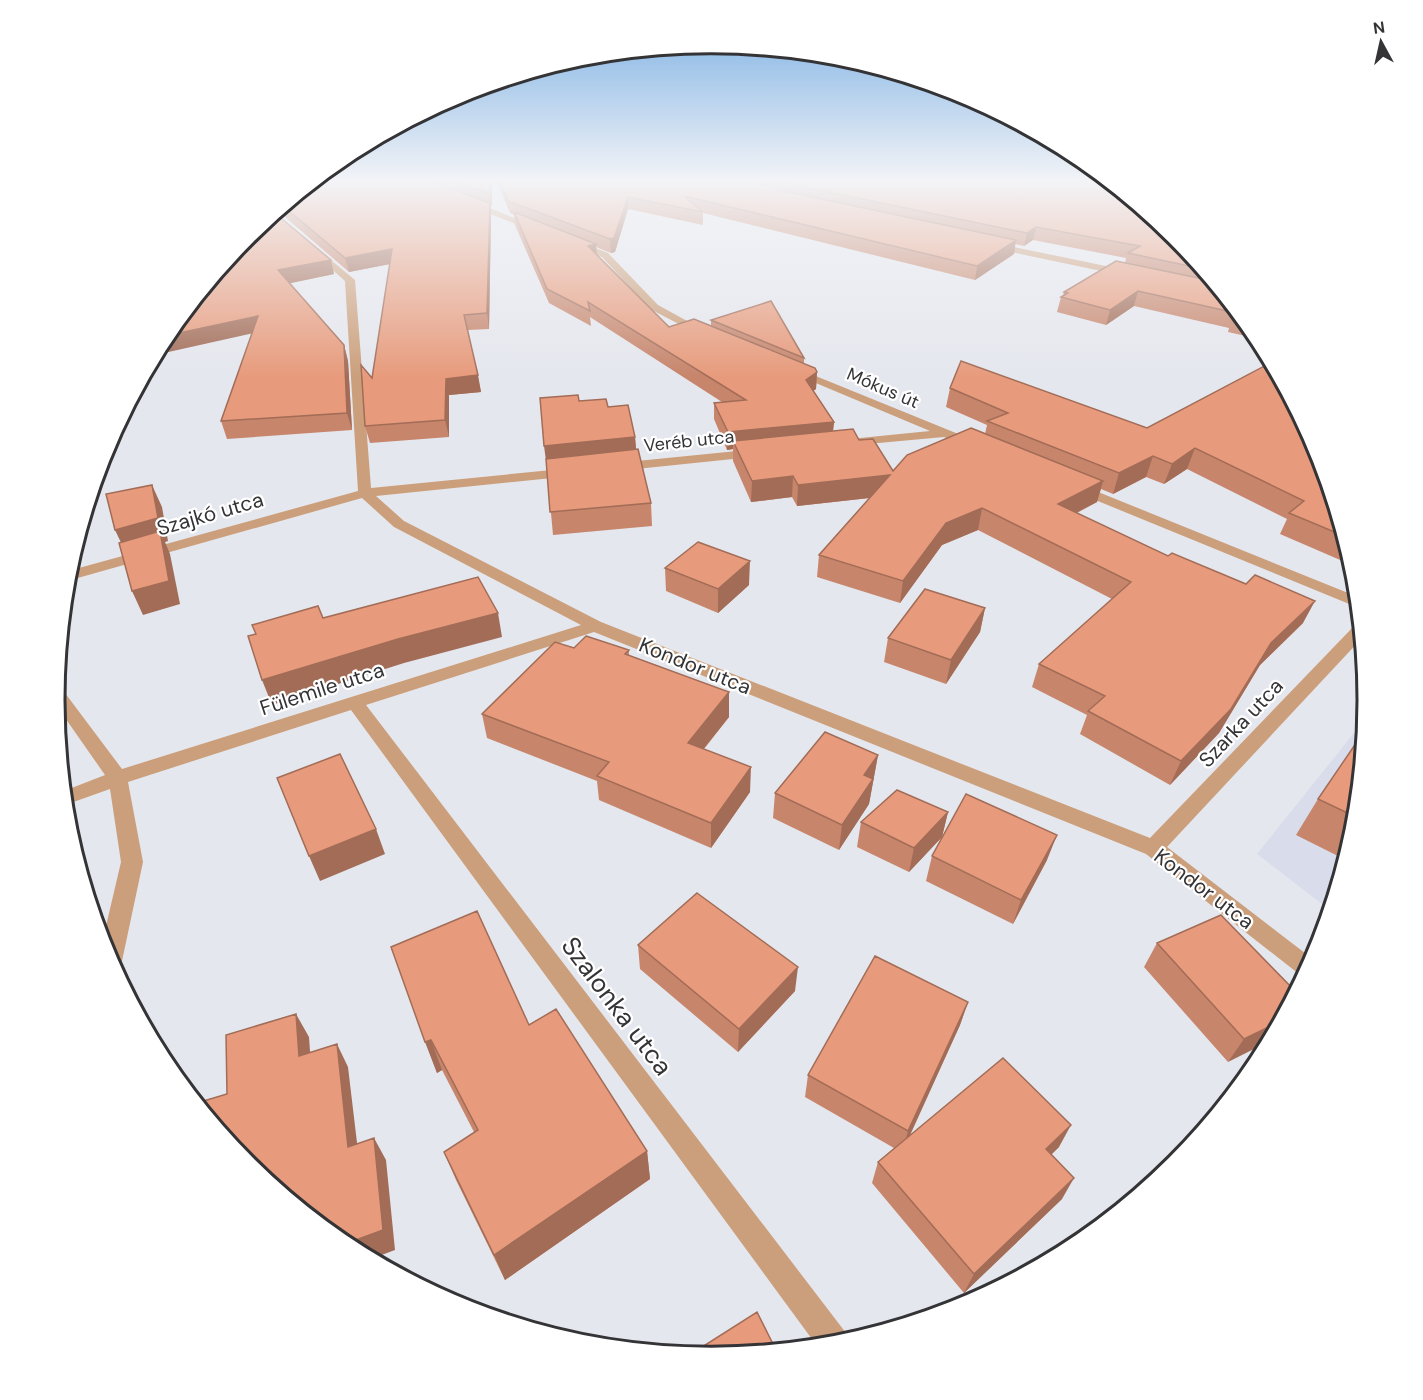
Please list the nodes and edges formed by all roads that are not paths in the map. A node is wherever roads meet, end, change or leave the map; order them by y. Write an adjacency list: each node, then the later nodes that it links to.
1 (311, 246): 12 (street)
2 (582, 246): 5 (street)
3 (998, 246): 4 (street)
4 (1131, 275)
5 (718, 339)
6 (783, 366): 7 (street, Mókus út)
7 (945, 433): 8 (street); 9 (street, Mókus út)
8 (839, 444)
9 (989, 451)
10 (768, 452): 12 (street, Veréb utca)
11 (1065, 482): 14 (street)
12 (365, 493): 13 (street, Szajkó utca); 15 (street, Kondor utca)
13 (78, 573)
14 (1349, 599)
15 (595, 626): 17 (street, Fülemile utca); 21 (street, Kondor utca)
16 (1354, 636): 21 (street, Szarka utca)
17 (354, 702): 19 (street, Fülemile utca); 24 (street, Szalonka utca)
18 (65, 706): 19 (street)
19 (118, 778): 20 (street, Fülemile utca); 22 (street)
20 (73, 795)
21 (1153, 848): 23 (street, Kondor utca)
22 (114, 944)
23 (1301, 963)
24 (829, 1335)

